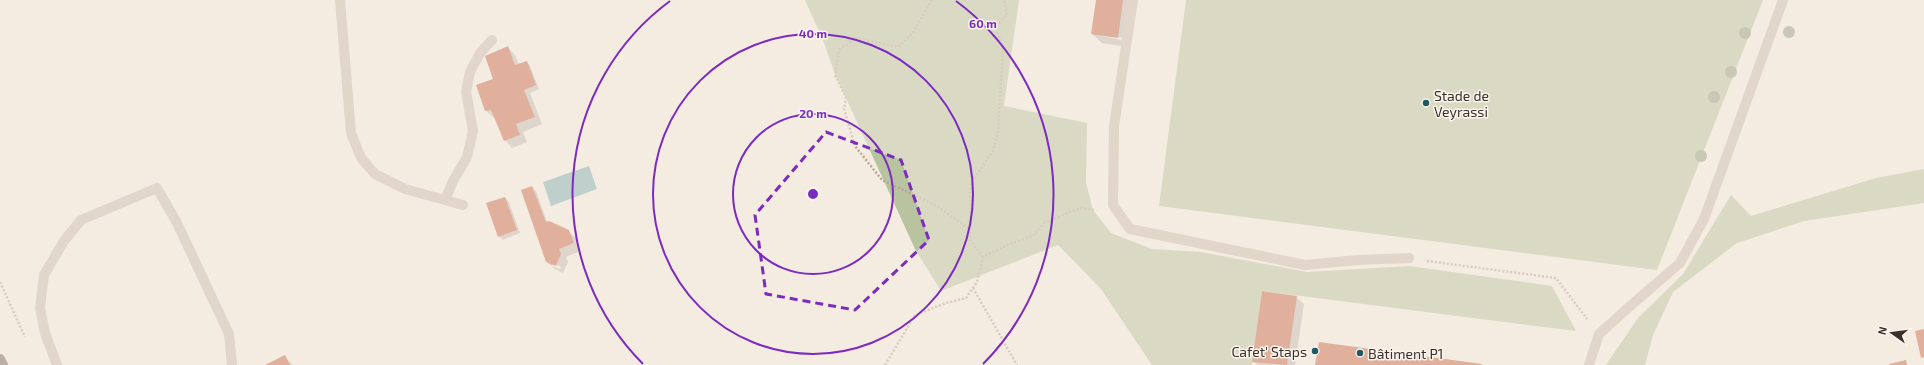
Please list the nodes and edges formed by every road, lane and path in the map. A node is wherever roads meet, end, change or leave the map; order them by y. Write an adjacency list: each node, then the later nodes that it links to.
1 (340, 0): 7 (street)
2 (932, 0): 10 (path)
3 (1004, 0): 10 (path)
4 (1133, 0): 9 (street)
5 (1783, 0): 15 (street)
6 (492, 40): 7 (street)
7 (444, 200): 8 (street)
8 (463, 206)
9 (1119, 213): 11 (path); 12 (street)
10 (970, 229): 11 (path)
11 (983, 257): 14 (path)
12 (1409, 258): 15 (path)
13 (0, 282): 16 (path)
14 (973, 288): 21 (path); 22 (path)
15 (1599, 334): 23 (street)
16 (28, 344)
17 (0, 359): 18 (main road)
18 (3, 365)
19 (57, 365): 20 (street)
20 (232, 365)
21 (885, 365)
22 (1017, 365)
23 (1589, 365)

